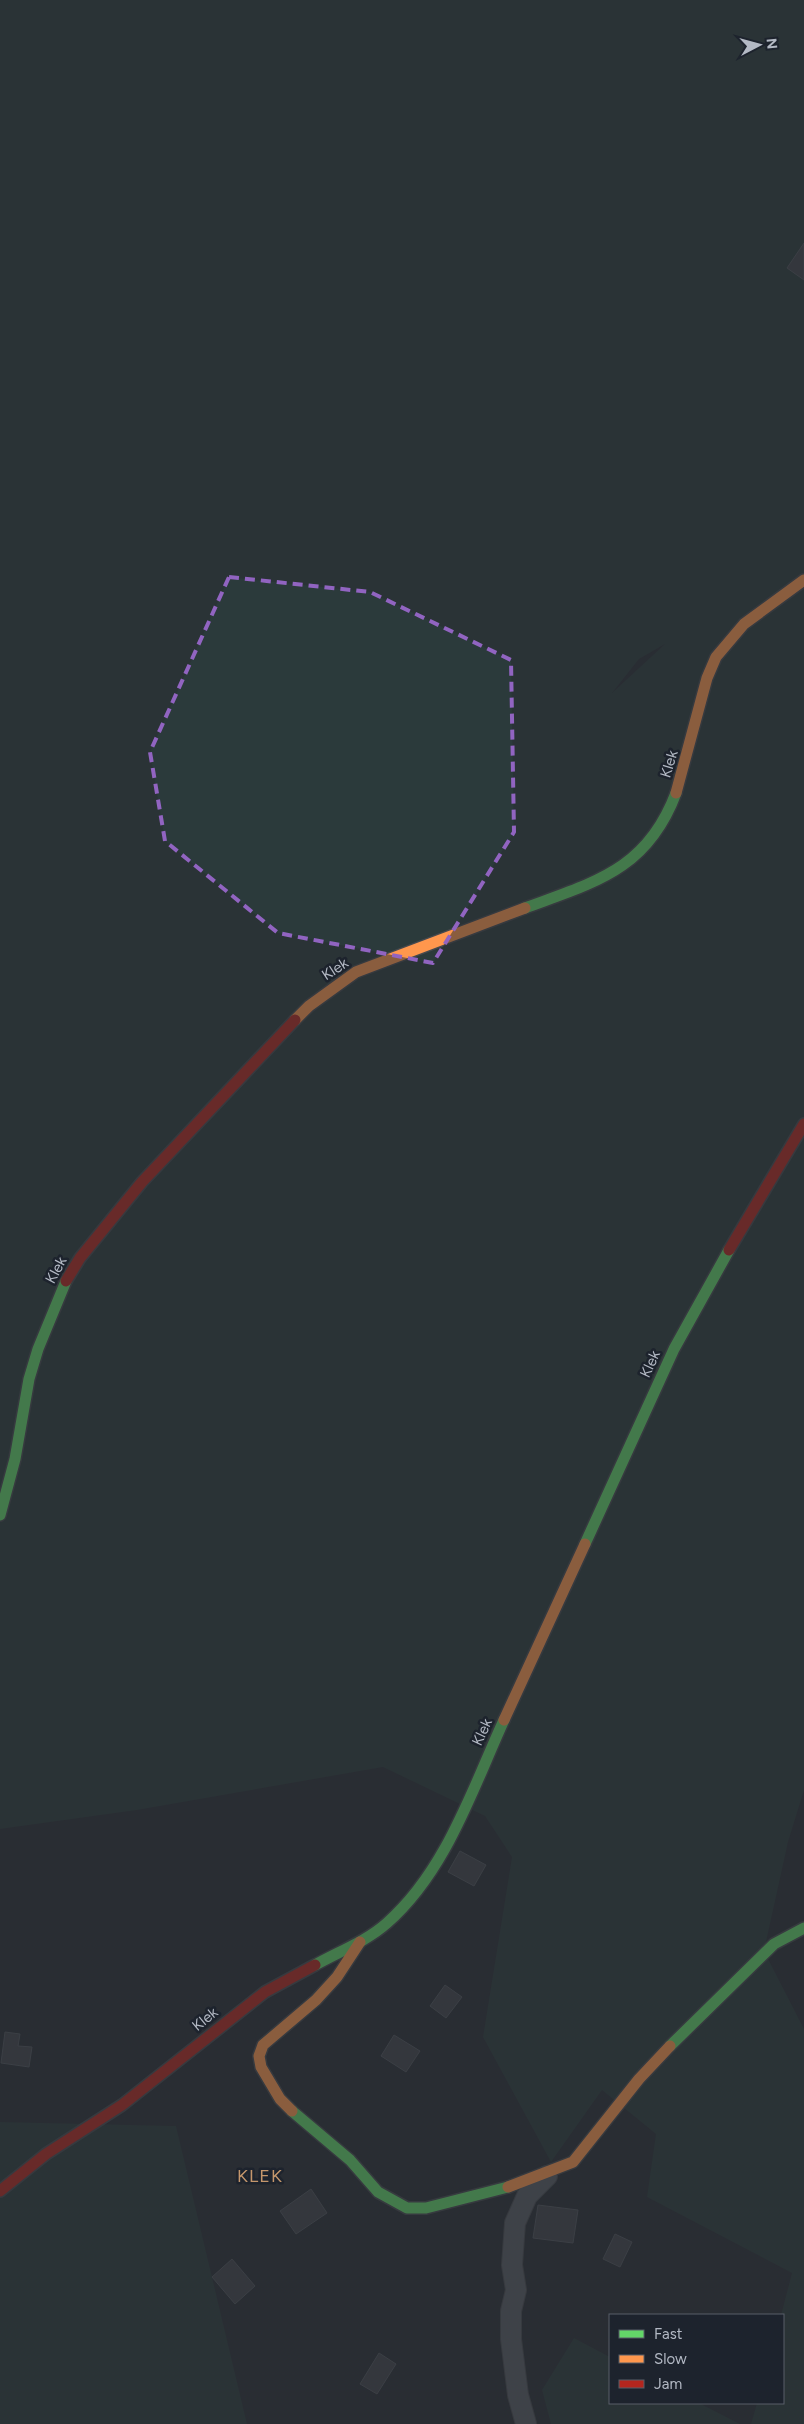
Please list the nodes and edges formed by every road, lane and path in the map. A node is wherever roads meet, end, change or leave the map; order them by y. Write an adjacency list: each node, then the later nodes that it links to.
1 (804, 580): 3 (street, Klek)
2 (804, 1124): 5 (street, Klek)
3 (0, 1515)
4 (804, 1928): 6 (street)
5 (361, 1940): 6 (street); 7 (street, Klek)
6 (554, 2169): 8 (street)
7 (0, 2191)
8 (526, 2424)

